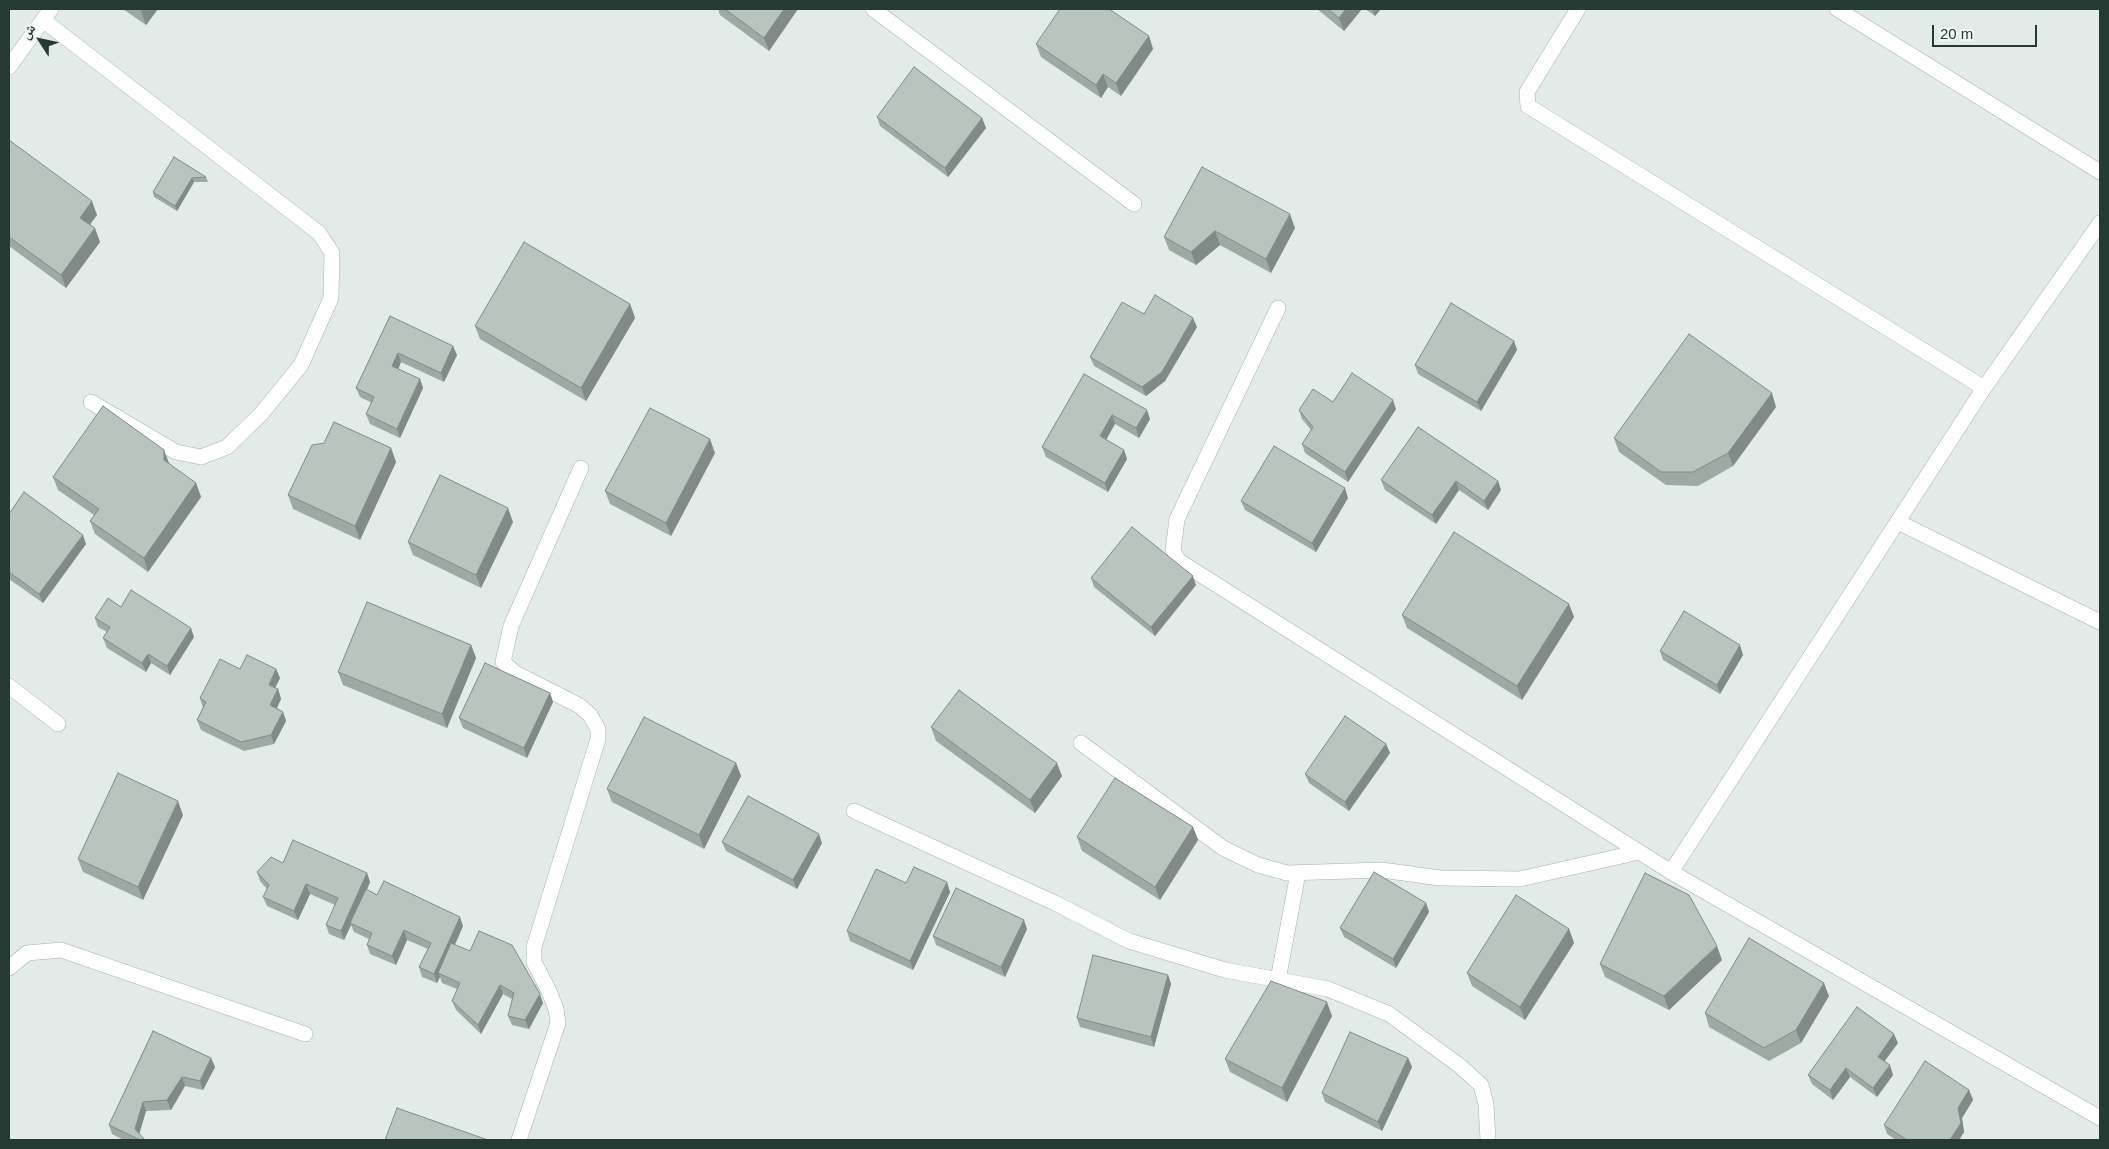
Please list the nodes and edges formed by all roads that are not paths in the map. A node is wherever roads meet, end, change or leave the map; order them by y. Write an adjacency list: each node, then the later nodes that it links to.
1 (873, 9): 7 (street)
2 (1578, 9): 10 (street)
3 (1837, 9): 6 (street)
4 (47, 14): 5 (street); 11 (street)
5 (9, 67)
6 (2100, 172)
7 (1134, 204)
8 (2100, 224): 10 (street)
9 (1278, 308): 19 (street)
10 (1984, 388): 13 (street)
11 (91, 402)
12 (581, 468): 26 (street)
13 (1898, 522): 14 (street); 20 (street)
14 (2100, 622)
15 (9, 686): 16 (street)
16 (58, 724)
17 (1081, 743): 21 (street)
18 (854, 811): 23 (street)
19 (1639, 852): 20 (street); 21 (street)
20 (1671, 872): 25 (street)
21 (1298, 873): 23 (street)
22 (9, 968): 24 (street)
23 (1278, 980): 27 (street)
24 (305, 1034)
25 (2100, 1118)
26 (519, 1140)
27 (1488, 1140)

